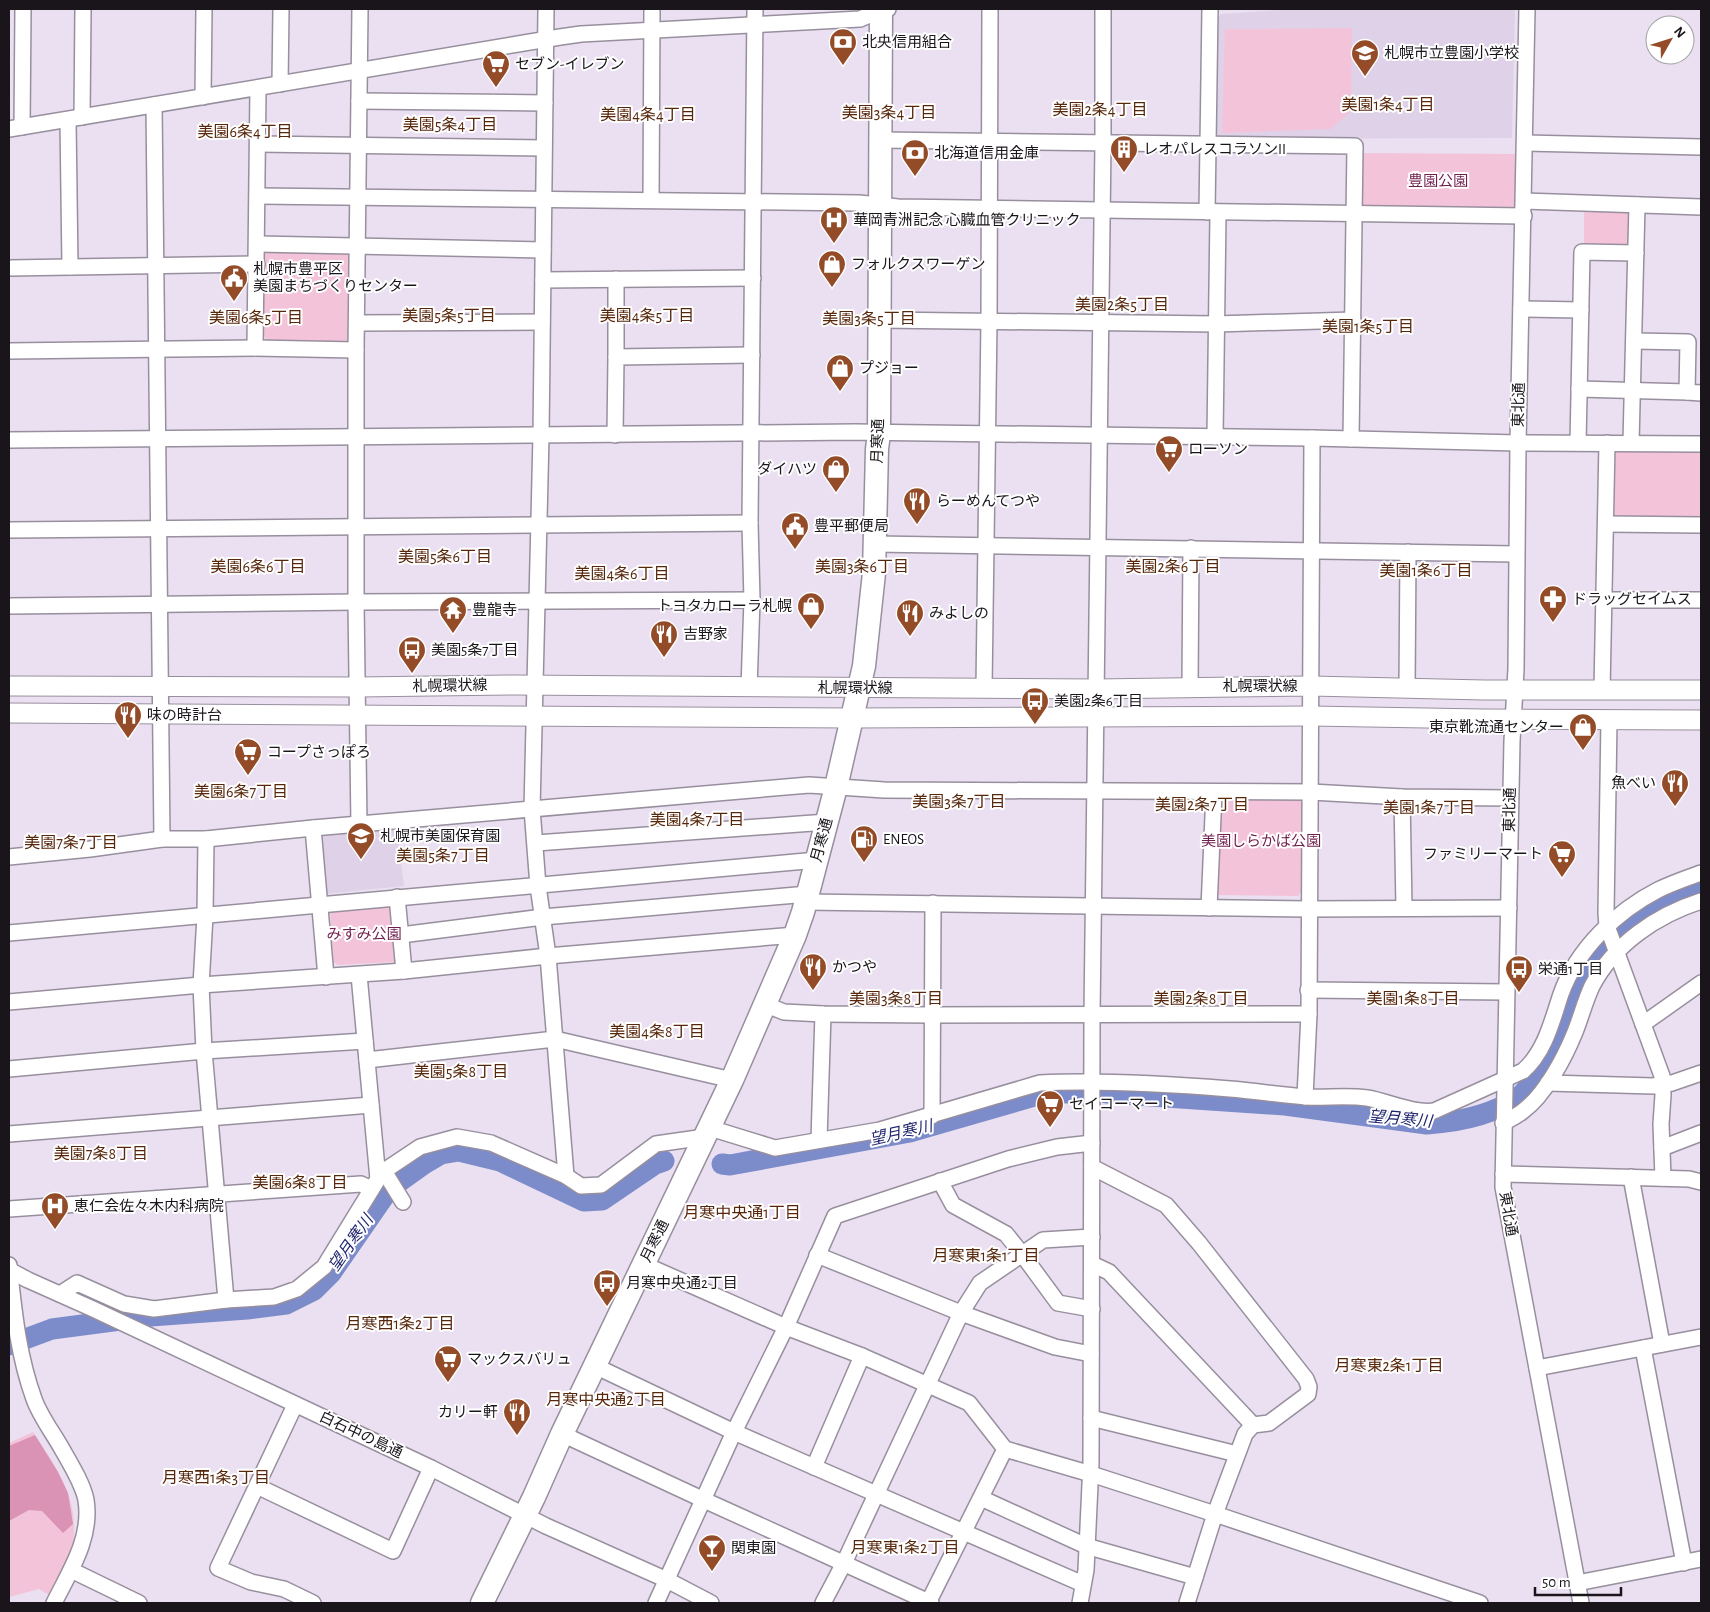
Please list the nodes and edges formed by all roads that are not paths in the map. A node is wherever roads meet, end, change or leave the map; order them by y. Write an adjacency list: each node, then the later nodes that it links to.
1 (23, 9): 25 (street)
2 (83, 9): 24 (street)
3 (204, 9): 20 (street)
4 (282, 9): 18 (street)
5 (360, 9): 17 (street)
6 (546, 9): 16 (street)
7 (652, 9): 15 (street)
8 (755, 9): 14 (street)
9 (885, 9): 14 (street); 26 (highway, 月寒通)
10 (990, 9): 27 (street)
11 (1103, 9): 28 (street)
12 (1210, 9): 31 (street)
13 (1528, 9): 29 (street, 東北通)
14 (755, 25): 15 (street); 40 (street)
15 (652, 31): 16 (street); 38 (street)
16 (545, 39): 17 (street); 22 (street)
17 (360, 71): 18 (street); 21 (street)
18 (280, 84): 19 (street)
19 (258, 88): 20 (street); 30 (street)
20 (203, 97): 23 (street)
21 (359, 100): 22 (street); 32 (street)
22 (545, 103): 34 (street)
23 (154, 105): 24 (street); 54 (street)
24 (75, 118): 25 (street); 55 (street)
25 (15, 128)
26 (880, 140): 27 (street); 41 (highway, 月寒通)
27 (989, 142): 28 (street); 44 (street)
28 (1103, 143): 31 (street); 45 (street)
29 (1525, 143): 33 (street); 39 (street, 東北通)
30 (258, 144): 32 (street); 35 (street)
31 (1208, 144): 46 (street); 47 (street)
32 (359, 145): 34 (street); 36 (street)
33 (1701, 147)
34 (544, 148): 37 (street)
35 (258, 196): 36 (street); 49 (street)
36 (358, 197): 37 (street); 50 (street)
37 (544, 199): 38 (street); 51 (street)
38 (651, 200): 40 (street)
39 (1524, 200): 42 (street); 48 (street, 東北通)
40 (754, 202): 41 (street); 58 (street)
41 (880, 205): 44 (street); 62 (highway, 月寒通)
42 (1637, 205): 43 (street); 52 (street)
43 (1701, 207)
44 (990, 208): 45 (street); 64 (street)
45 (1102, 211): 46 (street); 67 (street)
46 (1213, 212): 47 (street); 68 (street)
47 (1354, 214): 48 (street); 63 (street)
48 (1524, 216): 60 (street, 東北通)
49 (258, 244): 50 (street); 53 (street)
50 (357, 246): 51 (street); 66 (street)
51 (544, 250): 59 (street)
52 (1636, 253): 61 (street); 69 (street)
53 (258, 264): 54 (street); 70 (street)
54 (156, 266): 55 (street); 71 (street)
55 (70, 267): 56 (street)
56 (9, 268)
57 (616, 278): 58 (street); 59 (street); 75 (street)
58 (753, 278): 74 (street)
59 (542, 280): 65 (street)
60 (1521, 309): 61 (street); 92 (street, 東北通)
61 (1581, 310): 76 (street)
62 (880, 320): 64 (street); 79 (highway, 月寒通)
63 (1353, 320): 68 (street); 89 (street)
64 (989, 321): 67 (street); 81 (street)
65 (542, 322): 66 (street); 84 (street)
66 (357, 323): 72 (street)
67 (1100, 323): 68 (street); 83 (street)
68 (1216, 324): 86 (street)
69 (1634, 341): 77 (street); 78 (street)
70 (255, 348): 71 (street); 72 (street)
71 (156, 350): 73 (street); 88 (street)
72 (356, 350): 85 (street)
73 (9, 352)
74 (752, 355): 75 (street); 80 (street)
75 (616, 357): 82 (street)
76 (1579, 389): 77 (street); 93 (street)
77 (1632, 391): 78 (street); 91 (street)
78 (1694, 392)
79 (879, 433): 80 (street); 81 (street); 103 (highway, 月寒通)
80 (751, 434): 82 (street); 96 (street)
81 (988, 434): 83 (street); 104 (street)
82 (615, 435): 84 (street)
83 (1099, 435): 86 (street); 105 (street)
84 (541, 436): 85 (street); 97 (street)
85 (356, 437): 88 (street); 100 (street)
86 (1215, 437): 87 (street)
87 (1312, 438): 89 (street); 107 (street)
88 (158, 439): 90 (street); 101 (street)
89 (1351, 439): 92 (street)
90 (9, 440)
91 (1631, 442): 94 (street); 95 (street)
92 (1518, 443): 93 (street); 109 (street, 東北通)
93 (1578, 443): 94 (street)
94 (1607, 443): 98 (street)
95 (1701, 444)
96 (750, 523): 97 (street); 110 (street)
97 (538, 524): 100 (street); 114 (street)
98 (1606, 524): 99 (street); 111 (street)
99 (1701, 525)
100 (356, 526): 101 (street); 113 (street)
101 (160, 528): 102 (street); 115 (street)
102 (9, 530)
103 (875, 544): 104 (street); 124 (highway, 月寒通)
104 (986, 545): 105 (street); 125 (street)
105 (1099, 547): 106 (street); 126 (street)
106 (1191, 548): 107 (street); 120 (street)
107 (1312, 551): 108 (street); 121 (street)
108 (1408, 552): 109 (street); 127 (street)
109 (1516, 554): 128 (street, 東北通)
110 (752, 600): 114 (street); 123 (street)
111 (1604, 600): 112 (street); 129 (street)
112 (1701, 600)
113 (356, 602): 114 (street); 115 (street); 122 (street)
114 (536, 602): 119 (street)
115 (159, 604): 116 (street); 118 (street)
116 (9, 606)
117 (9, 686): 118 (main road, 札幌環状線)
118 (160, 686): 122 (main road, 札幌環状線); 132 (street)
119 (536, 686): 122 (main road, 札幌環状線); 123 (main road, 札幌環状線); 134 (street)
120 (1190, 686): 121 (main road, 札幌環状線); 126 (main road, 札幌環状線)
121 (1311, 686): 127 (main road, 札幌環状線); 135 (street)
122 (358, 687): 133 (street)
123 (749, 688): 124 (main road, 札幌環状線)
124 (859, 688): 125 (main road, 札幌環状線); 137 (highway, 月寒通)
125 (984, 688): 126 (main road, 札幌環状線)
126 (1096, 688): 136 (street)
127 (1407, 688): 128 (main road, 札幌環状線)
128 (1515, 689): 129 (main road, 札幌環状線); 138 (street, 東北通)
129 (1602, 690): 130 (main road, 札幌環状線)
130 (1701, 690)
131 (9, 714): 132 (main road, 札幌環状線)
132 (160, 714): 133 (main road, 札幌環状線); 151 (street)
133 (359, 714): 134 (main road, 札幌環状線); 149 (street)
134 (536, 715): 137 (main road, 札幌環状線); 147 (street)
135 (1312, 716): 136 (main road, 札幌環状線); 138 (main road, 札幌環状線); 143 (street)
136 (1095, 717): 137 (main road, 札幌環状線); 142 (street)
137 (853, 718): 141 (highway, 月寒通)
138 (1513, 719): 139 (main road, 札幌環状線); 146 (street, 東北通)
139 (1609, 720): 140 (main road, 札幌環状線); 173 (street)
140 (1701, 720)
141 (836, 787): 142 (street); 147 (street); 148 (highway, 月寒通)
142 (1095, 792): 144 (street); 163 (street)
143 (1310, 792): 144 (street); 145 (street); 167 (street)
144 (1214, 793): 164 (street)
145 (1402, 797): 146 (street); 165 (street)
146 (1510, 798): 166 (street, 東北通)
147 (532, 809): 149 (street); 153 (street)
148 (827, 822): 153 (street); 155 (highway, 月寒通)
149 (359, 826): 150 (street)
150 (312, 828): 152 (street); 162 (street)
151 (162, 839): 152 (street); 154 (street)
152 (206, 839): 168 (street)
153 (536, 843): 157 (street)
154 (9, 857)
155 (817, 860): 157 (street); 159 (highway, 月寒通)
156 (1701, 873): 173 (street)
157 (538, 886): 158 (street); 169 (street)
158 (397, 897): 162 (street); 171 (street)
159 (807, 898): 161 (street); 169 (street); 172 (highway, 月寒通)
160 (1701, 901): 173 (street)
161 (933, 903): 163 (street); 187 (street)
162 (320, 905): 168 (street); 177 (street)
163 (1094, 905): 164 (street); 186 (street)
164 (1208, 908): 167 (street)
165 (1404, 908): 166 (street); 167 (street)
166 (1509, 908): 181 (street, 東北通)
167 (1309, 909): 180 (street)
168 (205, 916): 170 (street); 179 (street)
169 (543, 917): 171 (street); 174 (street)
170 (9, 933)
171 (401, 935): 175 (street)
172 (795, 935): 174 (street); 183 (highway, 月寒通)
173 (1612, 939): 188 (street); 197 (street); 198 (street)
174 (548, 956): 175 (street); 189 (street)
175 (404, 971): 176 (street)
176 (359, 974): 177 (street); 190 (street)
177 (326, 977): 179 (street)
178 (1701, 982): 188 (street)
179 (201, 985): 182 (street); 191 (street)
180 (1308, 990): 181 (street); 185 (street)
181 (1506, 992): 198 (street, 東北通)
182 (9, 1002)
183 (764, 1004): 184 (street); 195 (highway, 月寒通)
184 (823, 1014): 187 (street); 208 (street)
185 (1309, 1014): 186 (street); 200 (street)
186 (1092, 1015): 187 (street); 196 (street)
187 (931, 1016): 202 (street)
188 (1644, 1024): 199 (street)
189 (555, 1039): 192 (street); 195 (street); 213 (street)
190 (365, 1041): 191 (street); 192 (street)
191 (204, 1051): 193 (street); 203 (street)
192 (367, 1060): 201 (street)
193 (9, 1069)
194 (1701, 1073): 199 (street)
195 (732, 1080): 205 (highway, 月寒通)
196 (1092, 1081): 200 (street); 202 (street); 209 (street)
197 (1548, 1083): 199 (street); 204 (street)
198 (1504, 1085): 200 (street); 204 (street, 東北通)
199 (1663, 1085): 210 (street)
200 (1305, 1097)
201 (371, 1105): 203 (street); 216 (street)
202 (932, 1116): 208 (street)
203 (209, 1119): 207 (street); 219 (street)
204 (1504, 1121): 212 (street, 東北通)
205 (708, 1133): 208 (street); 213 (street); 225 (highway, 月寒通)
206 (1701, 1133): 210 (street)
207 (9, 1134)
208 (819, 1140)
209 (1092, 1144): 211 (street); 217 (street)
210 (1662, 1148): 215 (street)
211 (1092, 1167): 222 (street); 246 (street)
212 (1502, 1174): 214 (street); 242 (street, 東北通)
213 (566, 1176): 216 (street)
214 (1630, 1177): 215 (street); 236 (street)
215 (1663, 1178): 218 (street)
216 (381, 1180): 219 (street); 220 (street); 230 (street)
217 (940, 1182): 223 (street); 224 (street)
218 (1701, 1182)
219 (217, 1194): 221 (street); 230 (street)
220 (403, 1202)
221 (9, 1209)
222 (1092, 1237): 223 (street); 226 (street)
223 (1022, 1254): 231 (street); 232 (street)
224 (816, 1255): 232 (street); 233 (street)
225 (643, 1264): 233 (street); 241 (highway, 月寒通)
226 (1092, 1264): 231 (street); 246 (street)
227 (9, 1265): 228 (street)
228 (9, 1270): 229 (street, 白石中の島通); 234 (street)
229 (60, 1294): 230 (street); 244 (street, 白石中の島通)
230 (226, 1300)
231 (1092, 1310): 238 (street)
232 (961, 1314): 238 (street); 243 (street)
233 (786, 1327): 239 (street); 247 (street)
234 (13, 1328): 240 (street)
235 (1701, 1337): 236 (street)
236 (1662, 1344): 237 (street)
237 (1644, 1348): 242 (street); 264 (street)
238 (1091, 1354): 245 (street)
239 (862, 1356): 243 (street); 251 (street)
240 (17, 1357): 265 (street)
241 (595, 1366): 247 (street); 248 (highway, 月寒通)
242 (1537, 1368): 268 (street, 東北通)
243 (928, 1385): 249 (street); 255 (street)
244 (296, 1405): 252 (street, 白石中の島通); 254 (street)
245 (1091, 1418): 250 (street); 253 (street)
246 (1253, 1425): 250 (street)
247 (734, 1432): 251 (street); 257 (street)
248 (562, 1434): 257 (street); 259 (highway, 月寒通)
249 (1005, 1450): 253 (street); 256 (street)
250 (1237, 1454): 258 (street)
251 (814, 1467): 255 (street)
252 (430, 1468): 254 (street); 259 (street, 白石中の島通)
253 (1091, 1474): 258 (street); 261 (street)
254 (257, 1486): 272 (street)
255 (877, 1494): 260 (street); 263 (street)
256 (981, 1498): 260 (street); 261 (street)
257 (704, 1500): 263 (street); 267 (street)
258 (1215, 1514): 266 (street); 280 (street)
259 (525, 1516): 267 (street, 白石中の島通); 273 (highway, 月寒通)
260 (964, 1532): 269 (street); 277 (street)
261 (1086, 1546): 266 (street); 269 (street)
262 (1701, 1560): 264 (street)
263 (844, 1563): 276 (street); 277 (street)
264 (1684, 1563): 268 (street)
265 (71, 1570): 270 (street); 271 (street)
266 (1195, 1577): 279 (street)
267 (667, 1580): 274 (street); 275 (street, 白石中の島通)
268 (1577, 1583): 281 (street, 東北通)
269 (1083, 1584): 278 (street)
270 (54, 1603)
271 (139, 1603)
272 (314, 1603)
273 (482, 1603)
274 (656, 1603)
275 (712, 1603)
276 (823, 1603)
277 (929, 1603)
278 (1080, 1603)
279 (1187, 1603)
280 (1480, 1603)
281 (1581, 1603)

